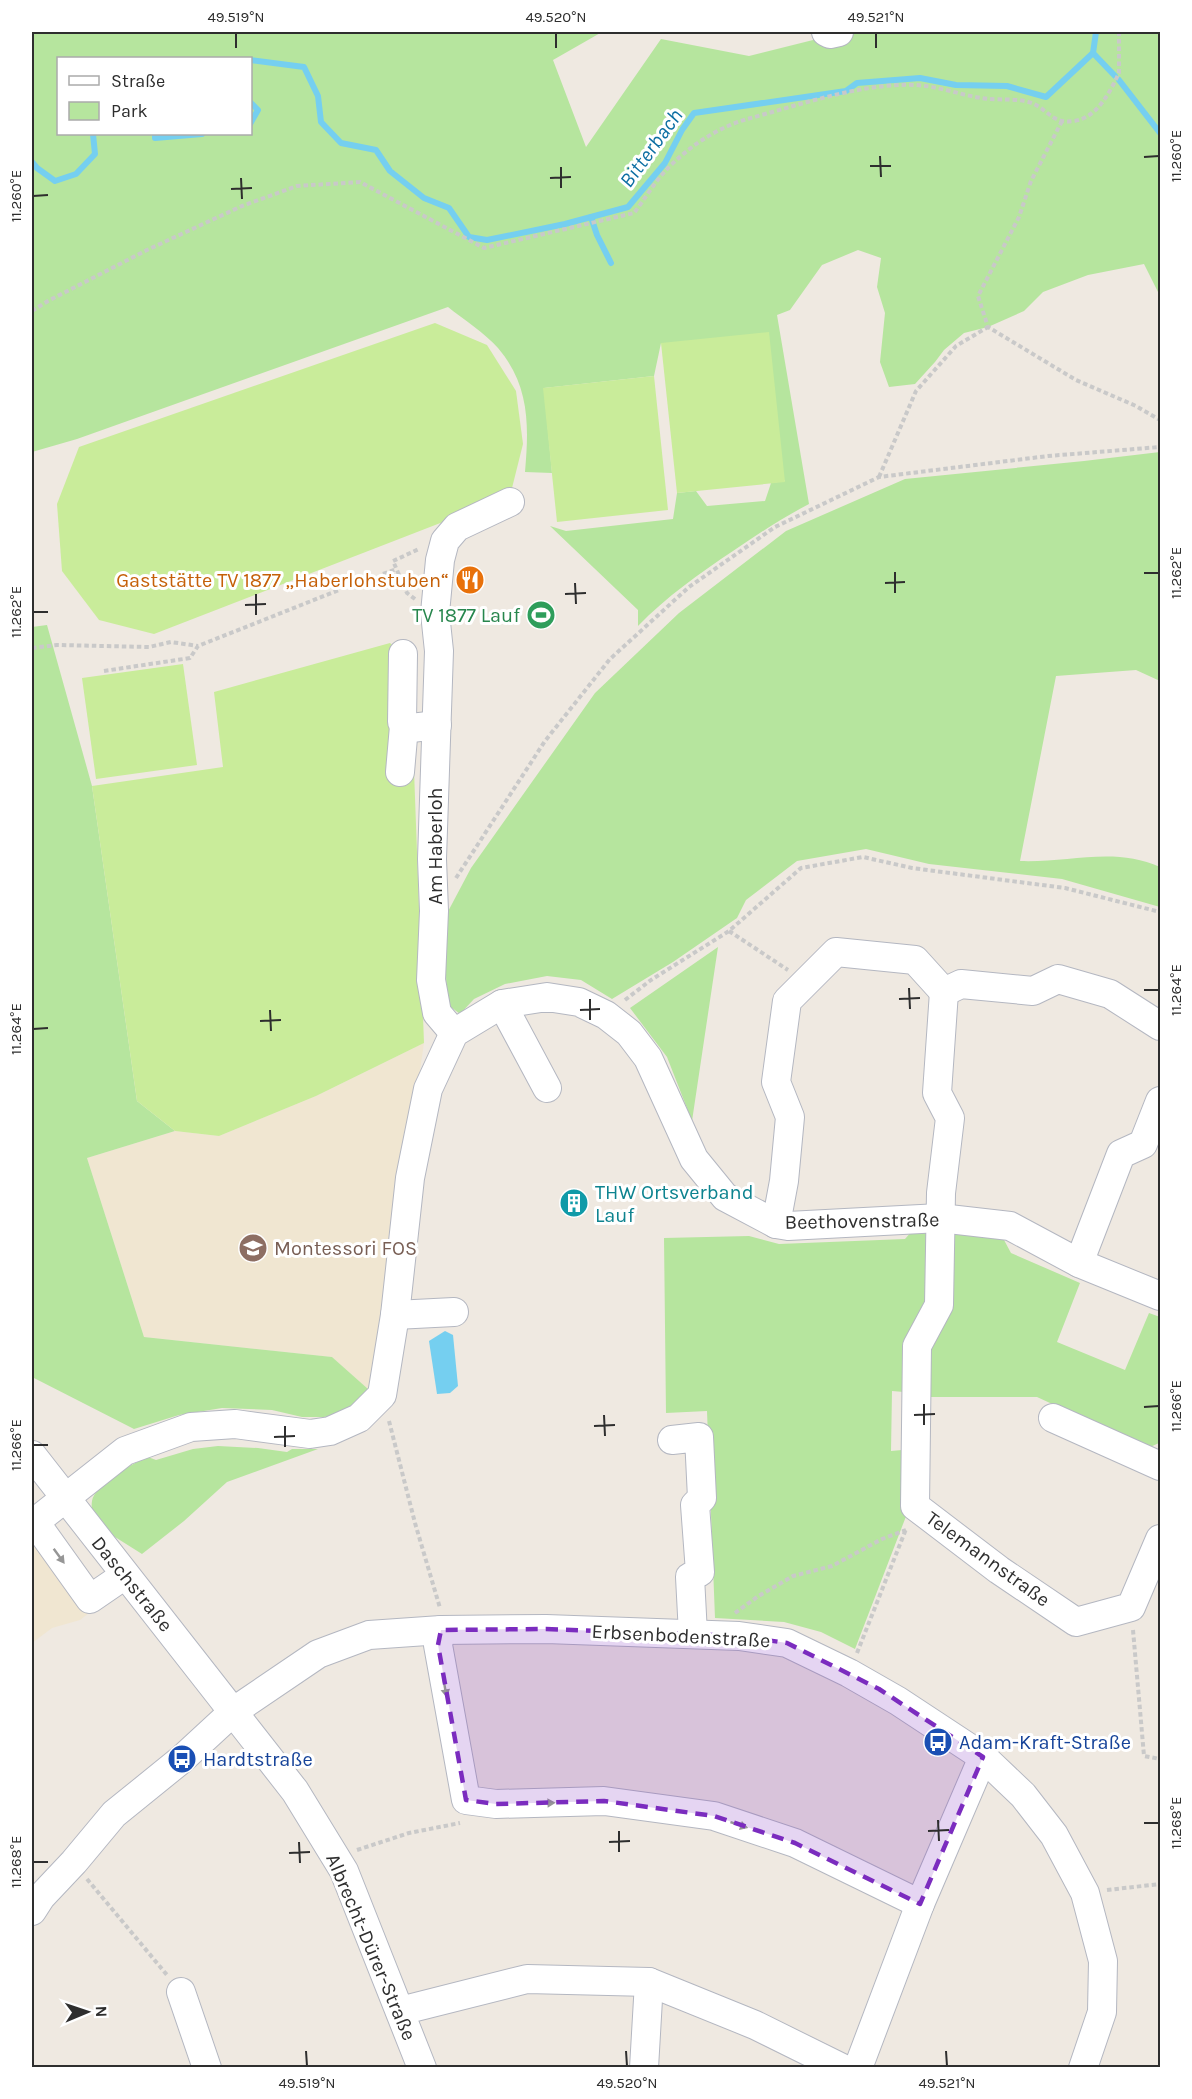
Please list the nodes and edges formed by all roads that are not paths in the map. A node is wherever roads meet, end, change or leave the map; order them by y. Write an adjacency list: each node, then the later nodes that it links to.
1 (826, 32): 2 (street)
2 (839, 32)
3 (510, 502): 5 (street, Am Haberloh)
4 (403, 654): 6 (street)
5 (437, 725): 6 (street); 11 (street, Am Haberloh)
6 (404, 726): 7 (street)
7 (400, 772)
8 (944, 992): 10 (street); 14 (street, Telemannstraße); 15 (street)
9 (502, 1004): 11 (street, Beethovenstraße); 12 (street); 15 (street, Beethovenstraße)
10 (1161, 1026)
11 (454, 1033): 19 (street)
12 (547, 1088)
13 (1161, 1101): 16 (street)
14 (940, 1218): 15 (street, Beethovenstraße); 16 (street, Beethovenstraße); 25 (street, Telemannstraße)
15 (776, 1224)
16 (1079, 1263): 17 (street, Beethovenstraße)
17 (1161, 1296)
18 (454, 1312): 19 (street)
19 (395, 1315): 24 (street)
20 (1053, 1418): 23 (street)
21 (672, 1440): 28 (street)
22 (32, 1455): 24 (street, Daschstraße)
23 (1161, 1466)
24 (65, 1499): 26 (street, Daschstraße); 26 (street, one-way to 26)
25 (1161, 1539)
26 (125, 1575): 29 (street, Daschstraße)
27 (441, 1630): 28 (street, Erbsenbodenstraße); 29 (street, Erbsenbodenstraße); 31 (street, one-way to 31)
28 (693, 1634): 30 (street, Erbsenbodenstraße)
29 (234, 1712): 32 (street); 35 (street, Albrecht-Dürer-Straße)
30 (983, 1757): 31 (street); 41 (street, Erbsenbodenstraße)
31 (920, 1904): 40 (street)
32 (32, 1911)
33 (649, 1982): 35 (street); 38 (street); 39 (street)
34 (181, 1992): 36 (street)
35 (400, 2012): 37 (street, Albrecht-Dürer-Straße)
36 (207, 2067)
37 (422, 2067)
38 (644, 2067)
39 (842, 2067)
40 (858, 2067)
41 (1083, 2067)

